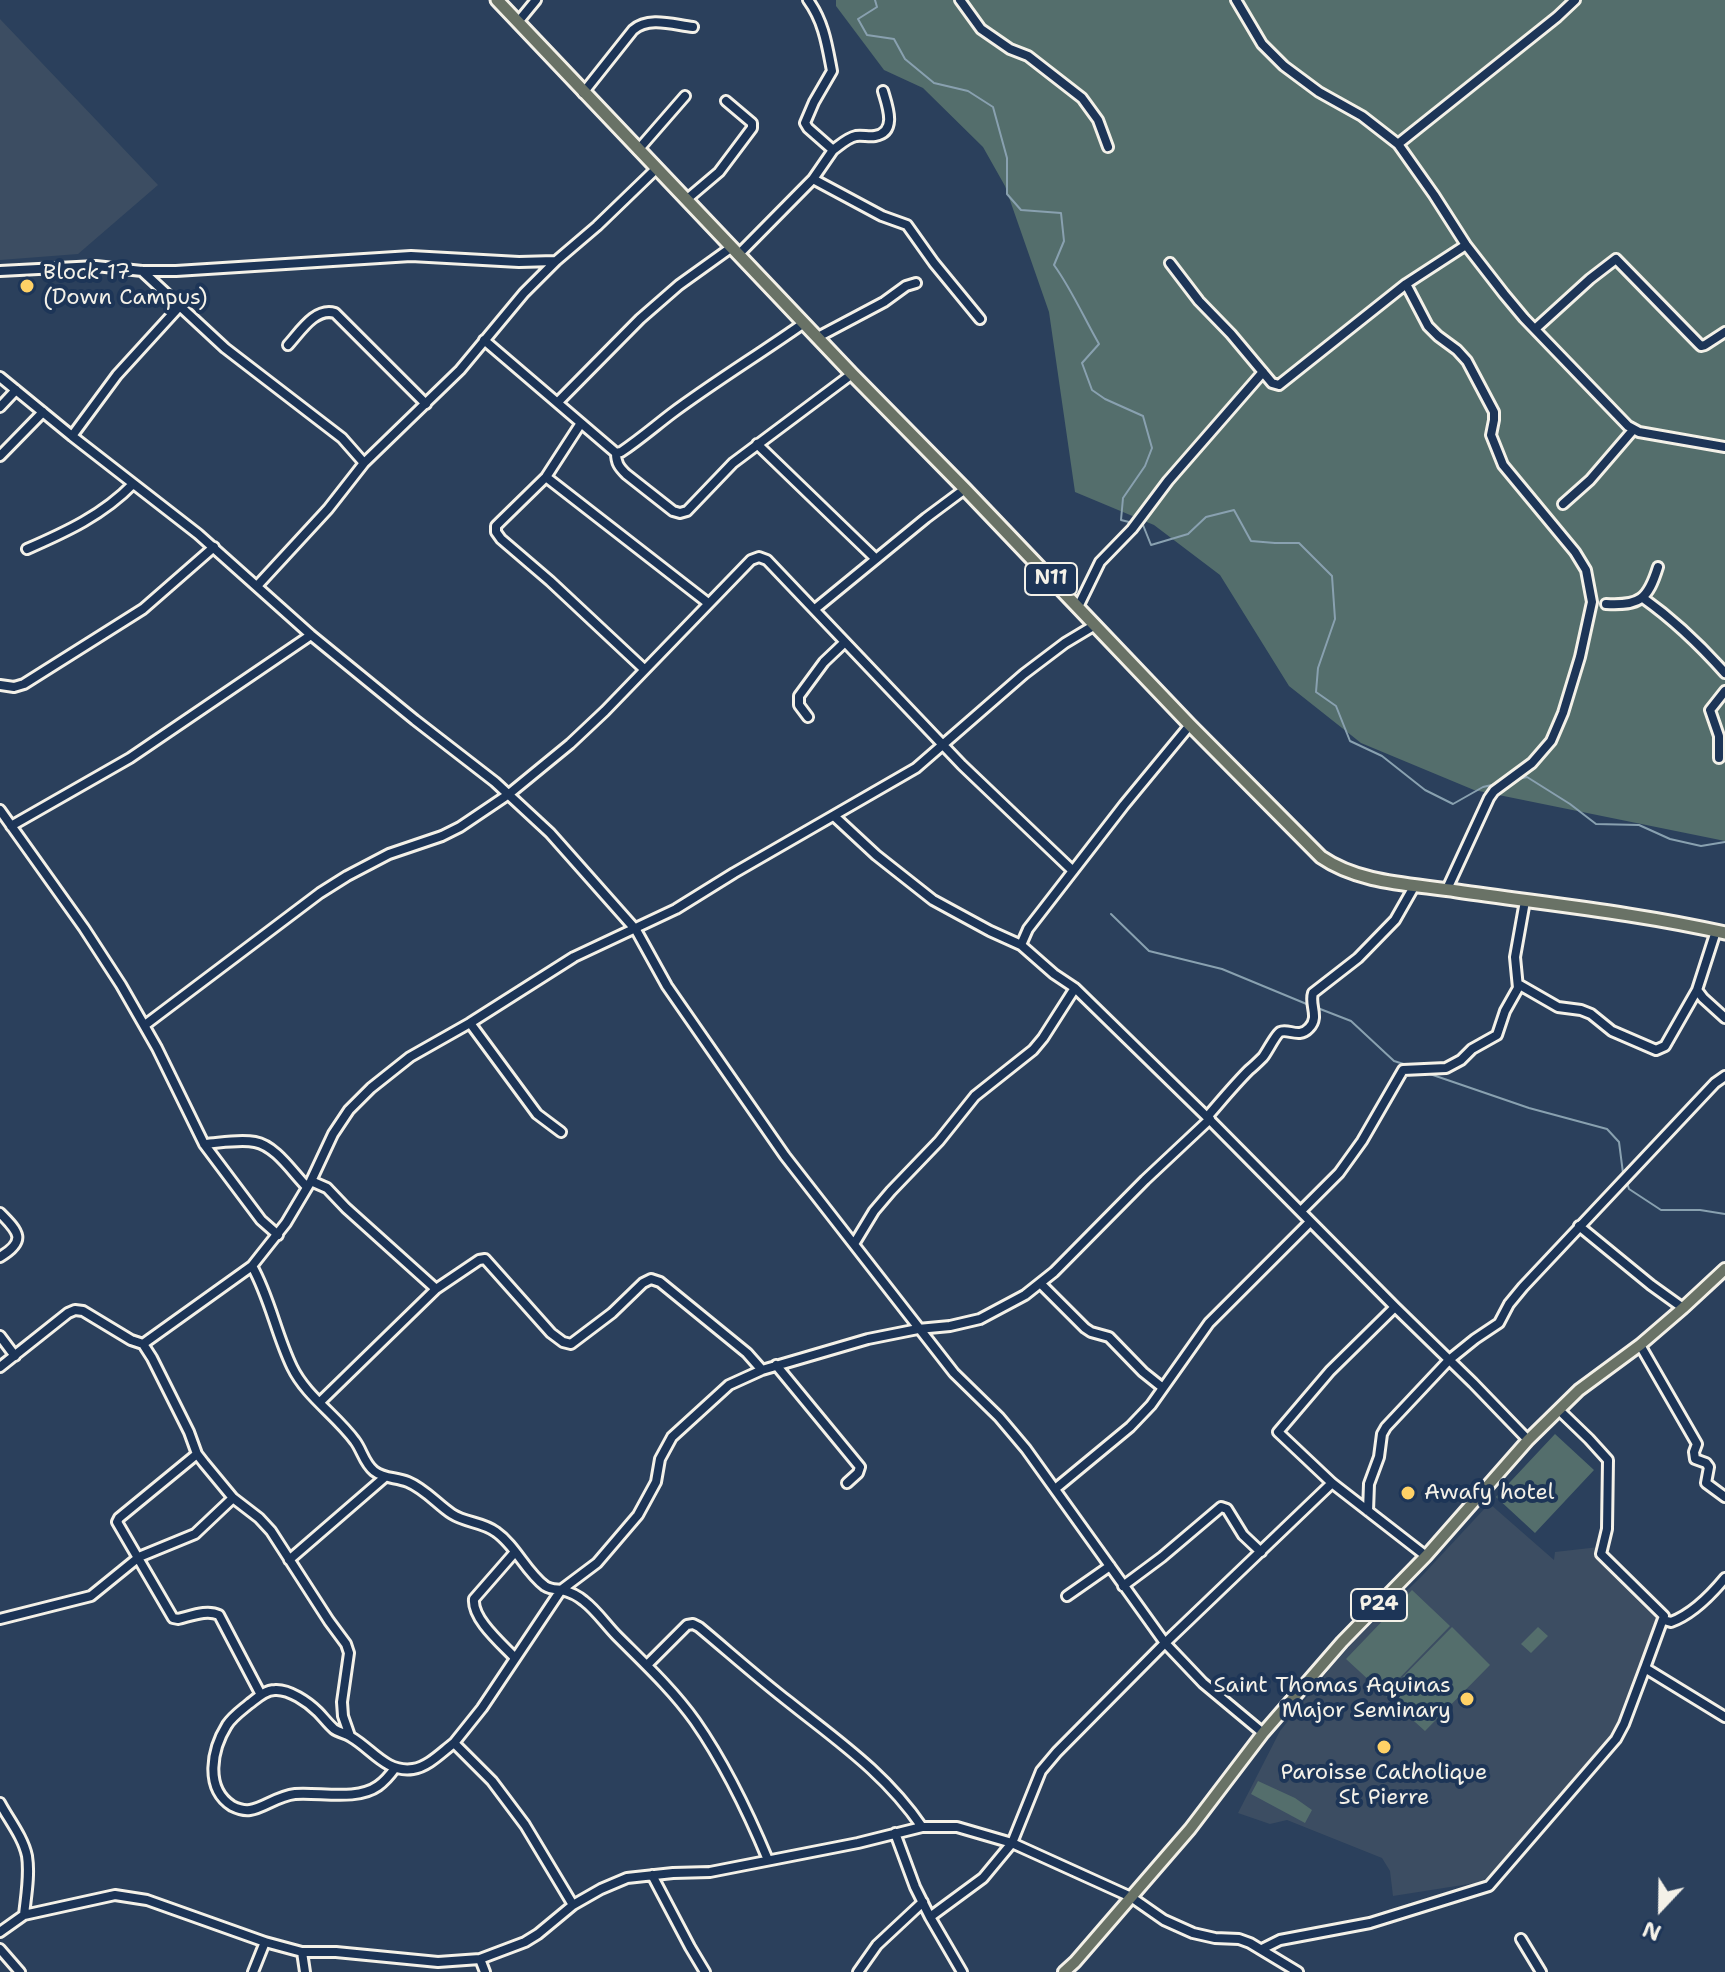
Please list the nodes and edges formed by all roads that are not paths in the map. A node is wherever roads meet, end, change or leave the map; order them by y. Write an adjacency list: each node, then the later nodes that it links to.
1 (497, 0): 7 (highway, N11)
2 (536, 0): 7 (street)
3 (808, 0): 16 (street)
4 (960, 0): 14 (street)
5 (1236, 0): 13 (street)
6 (1575, 0): 13 (street)
7 (518, 22): 10 (highway, N11)
8 (693, 27): 10 (street)
9 (883, 91): 16 (street)
10 (583, 93): 15 (highway, N11)
11 (685, 96): 15 (street)
12 (726, 101): 19 (street)
13 (1398, 144): 20 (street)
14 (1108, 147)
15 (638, 150): 17 (highway, N11)
16 (833, 150): 18 (street)
17 (656, 169): 19 (highway, N11); 22 (street)
18 (813, 179): 21 (street); 29 (street)
19 (686, 200): 21 (highway, N11)
20 (1466, 245): 27 (street); 31 (street)
21 (735, 251): 30 (highway, N11); 40 (street)
22 (556, 261): 25 (street); 34 (street)
23 (1170, 263): 36 (street)
24 (0, 271): 25 (street)
25 (142, 271): 28 (street)
26 (916, 283): 33 (street)
27 (1406, 284): 36 (street); 83 (street)
28 (179, 307): 46 (street); 51 (street)
29 (980, 319)
30 (804, 323): 33 (highway, N11); 49 (street)
31 (1535, 329): 32 (street); 45 (street)
32 (1725, 332)
33 (818, 337): 37 (highway, N11)
34 (484, 340): 40 (street); 41 (street)
35 (288, 345): 41 (street)
36 (1263, 372): 64 (street)
37 (852, 374): 47 (street); 54 (highway, N11)
38 (0, 377): 39 (street)
39 (16, 390): 42 (street); 43 (street)
40 (558, 402): 44 (street)
41 (426, 404): 51 (street)
42 (0, 407)
43 (43, 412): 46 (street); 50 (street)
44 (581, 423): 49 (street); 52 (street)
45 (1633, 430): 48 (street); 55 (street)
46 (72, 436): 53 (street)
47 (757, 444): 49 (street); 58 (street)
48 (1725, 447)
49 (616, 453)
50 (0, 456)
51 (364, 463): 60 (street)
52 (546, 477): 62 (street); 69 (street)
53 (133, 484): 56 (street); 57 (street)
54 (965, 489): 58 (street); 64 (highway, N11)
55 (1563, 504)
56 (214, 547): 60 (street); 71 (street)
57 (27, 549)
58 (876, 559): 65 (street)
59 (1658, 567): 61 (street)
60 (257, 586): 67 (street)
61 (1643, 598): 63 (street); 70 (street)
62 (708, 603): 65 (street); 69 (street)
63 (1606, 604)
64 (1078, 607): 66 (highway, N11)
65 (815, 609): 68 (street)
66 (1095, 625): 74 (highway, N11); 75 (street)
67 (311, 635): 77 (street); 80 (street)
68 (845, 642): 73 (street); 75 (street)
69 (644, 669): 77 (street)
70 (1725, 673)
71 (0, 685)
72 (1725, 691): 76 (street)
73 (808, 717)
74 (1190, 725): 81 (street); 82 (highway, N11)
75 (943, 745): 79 (street); 81 (street)
76 (1719, 758)
77 (509, 794): 85 (street); 93 (street)
78 (0, 810): 80 (street)
79 (834, 816): 85 (street); 87 (street)
80 (11, 826): 93 (street)
81 (1073, 871): 87 (street)
82 (1415, 885): 83 (highway, N11); 95 (street)
83 (1447, 889): 84 (highway, N11)
84 (1525, 901): 86 (highway, N11); 88 (street)
85 (636, 930): 92 (street); 104 (street)
86 (1721, 932): 90 (street)
87 (1021, 945): 89 (street)
88 (1518, 984): 90 (street); 99 (street)
89 (1075, 988): 95 (street); 104 (street)
90 (1697, 990): 91 (street)
91 (1725, 1018)
92 (470, 1023): 96 (street); 98 (street)
93 (145, 1025): 97 (street)
94 (1725, 1076): 102 (street)
95 (1208, 1118): 99 (street); 108 (street)
96 (561, 1132)
97 (204, 1144): 98 (street); 103 (street)
98 (309, 1184): 103 (street); 109 (street)
99 (1301, 1211): 101 (street)
100 (0, 1213): 105 (street)
101 (1310, 1222): 110 (street); 121 (street)
102 (1579, 1226): 111 (street); 117 (street)
103 (278, 1235): 106 (street)
104 (854, 1244): 112 (street)
105 (0, 1257)
106 (252, 1266): 114 (street); 122 (street)
107 (1725, 1269): 111 (main road, P24)
108 (1041, 1284): 112 (street); 121 (street)
109 (436, 1289): 120 (street); 122 (street)
110 (1395, 1307): 117 (street); 128 (street)
111 (1683, 1308): 115 (main road, P24)
112 (918, 1329): 118 (street); 129 (street)
113 (0, 1336): 116 (street)
114 (143, 1344): 116 (street); 125 (street)
115 (1640, 1345): 123 (main road, P24); 130 (street)
116 (15, 1356): 119 (street)
117 (1449, 1360): 124 (street); 132 (street)
118 (776, 1365): 120 (street); 127 (street)
119 (0, 1367)
120 (762, 1370): 141 (street)
121 (1163, 1388): 129 (street)
122 (320, 1402): 126 (street)
123 (1559, 1410): 124 (main road, P24); 144 (street)
124 (1528, 1440): 135 (main road, P24)
125 (197, 1454): 131 (street); 136 (street)
126 (385, 1477): 133 (street); 137 (street)
127 (847, 1483)
128 (1332, 1483): 132 (street); 134 (street)
129 (1055, 1489): 138 (street)
130 (1725, 1497)
131 (233, 1498): 136 (street); 137 (street)
132 (1368, 1511): 135 (street)
133 (515, 1552): 141 (street); 146 (street)
134 (1261, 1552): 140 (street); 145 (street)
135 (1426, 1556): 151 (main road, P24)
136 (139, 1557): 143 (street); 149 (street)
137 (289, 1560): 152 (street)
138 (1110, 1566): 140 (street); 142 (street)
139 (1725, 1578): 144 (street)
140 (1123, 1586): 145 (street)
141 (561, 1590): 146 (street); 147 (street)
142 (1067, 1596)
143 (0, 1619)
144 (1664, 1620): 148 (street)
145 (1165, 1643): 151 (street); 158 (street)
146 (515, 1658): 153 (street)
147 (647, 1665): 156 (street); 159 (street)
148 (1645, 1668): 150 (street); 170 (street)
149 (261, 1695): 152 (street); 154 (street)
150 (1725, 1717)
151 (1263, 1733): 161 (main road, P24)
152 (350, 1736): 154 (street)
153 (454, 1743): 154 (street); 163 (street)
154 (395, 1768)
155 (0, 1803): 164 (street)
156 (922, 1827): 157 (street); 158 (street)
157 (895, 1833): 159 (street); 162 (street)
158 (1012, 1843): 161 (street); 165 (street)
159 (768, 1860): 160 (street)
160 (652, 1875): 163 (street); 177 (street)
161 (1131, 1897): 170 (street); 180 (main road, P24)
162 (923, 1902): 165 (street); 178 (street)
163 (573, 1905): 172 (street)
164 (24, 1915): 166 (street); 168 (street)
165 (930, 1917): 179 (street)
166 (0, 1932)
167 (1521, 1939): 182 (street)
168 (265, 1942): 171 (street); 174 (street)
169 (0, 1949): 173 (street)
170 (1262, 1949): 181 (street)
171 (302, 1952): 172 (street); 175 (street)
172 (480, 1959): 176 (street)
173 (20, 1972)
174 (253, 1972)
175 (305, 1972)
176 (485, 1972)
177 (705, 1972)
178 (858, 1972)
179 (962, 1972)
180 (1064, 1972)
181 (1298, 1972)
182 (1541, 1972)

